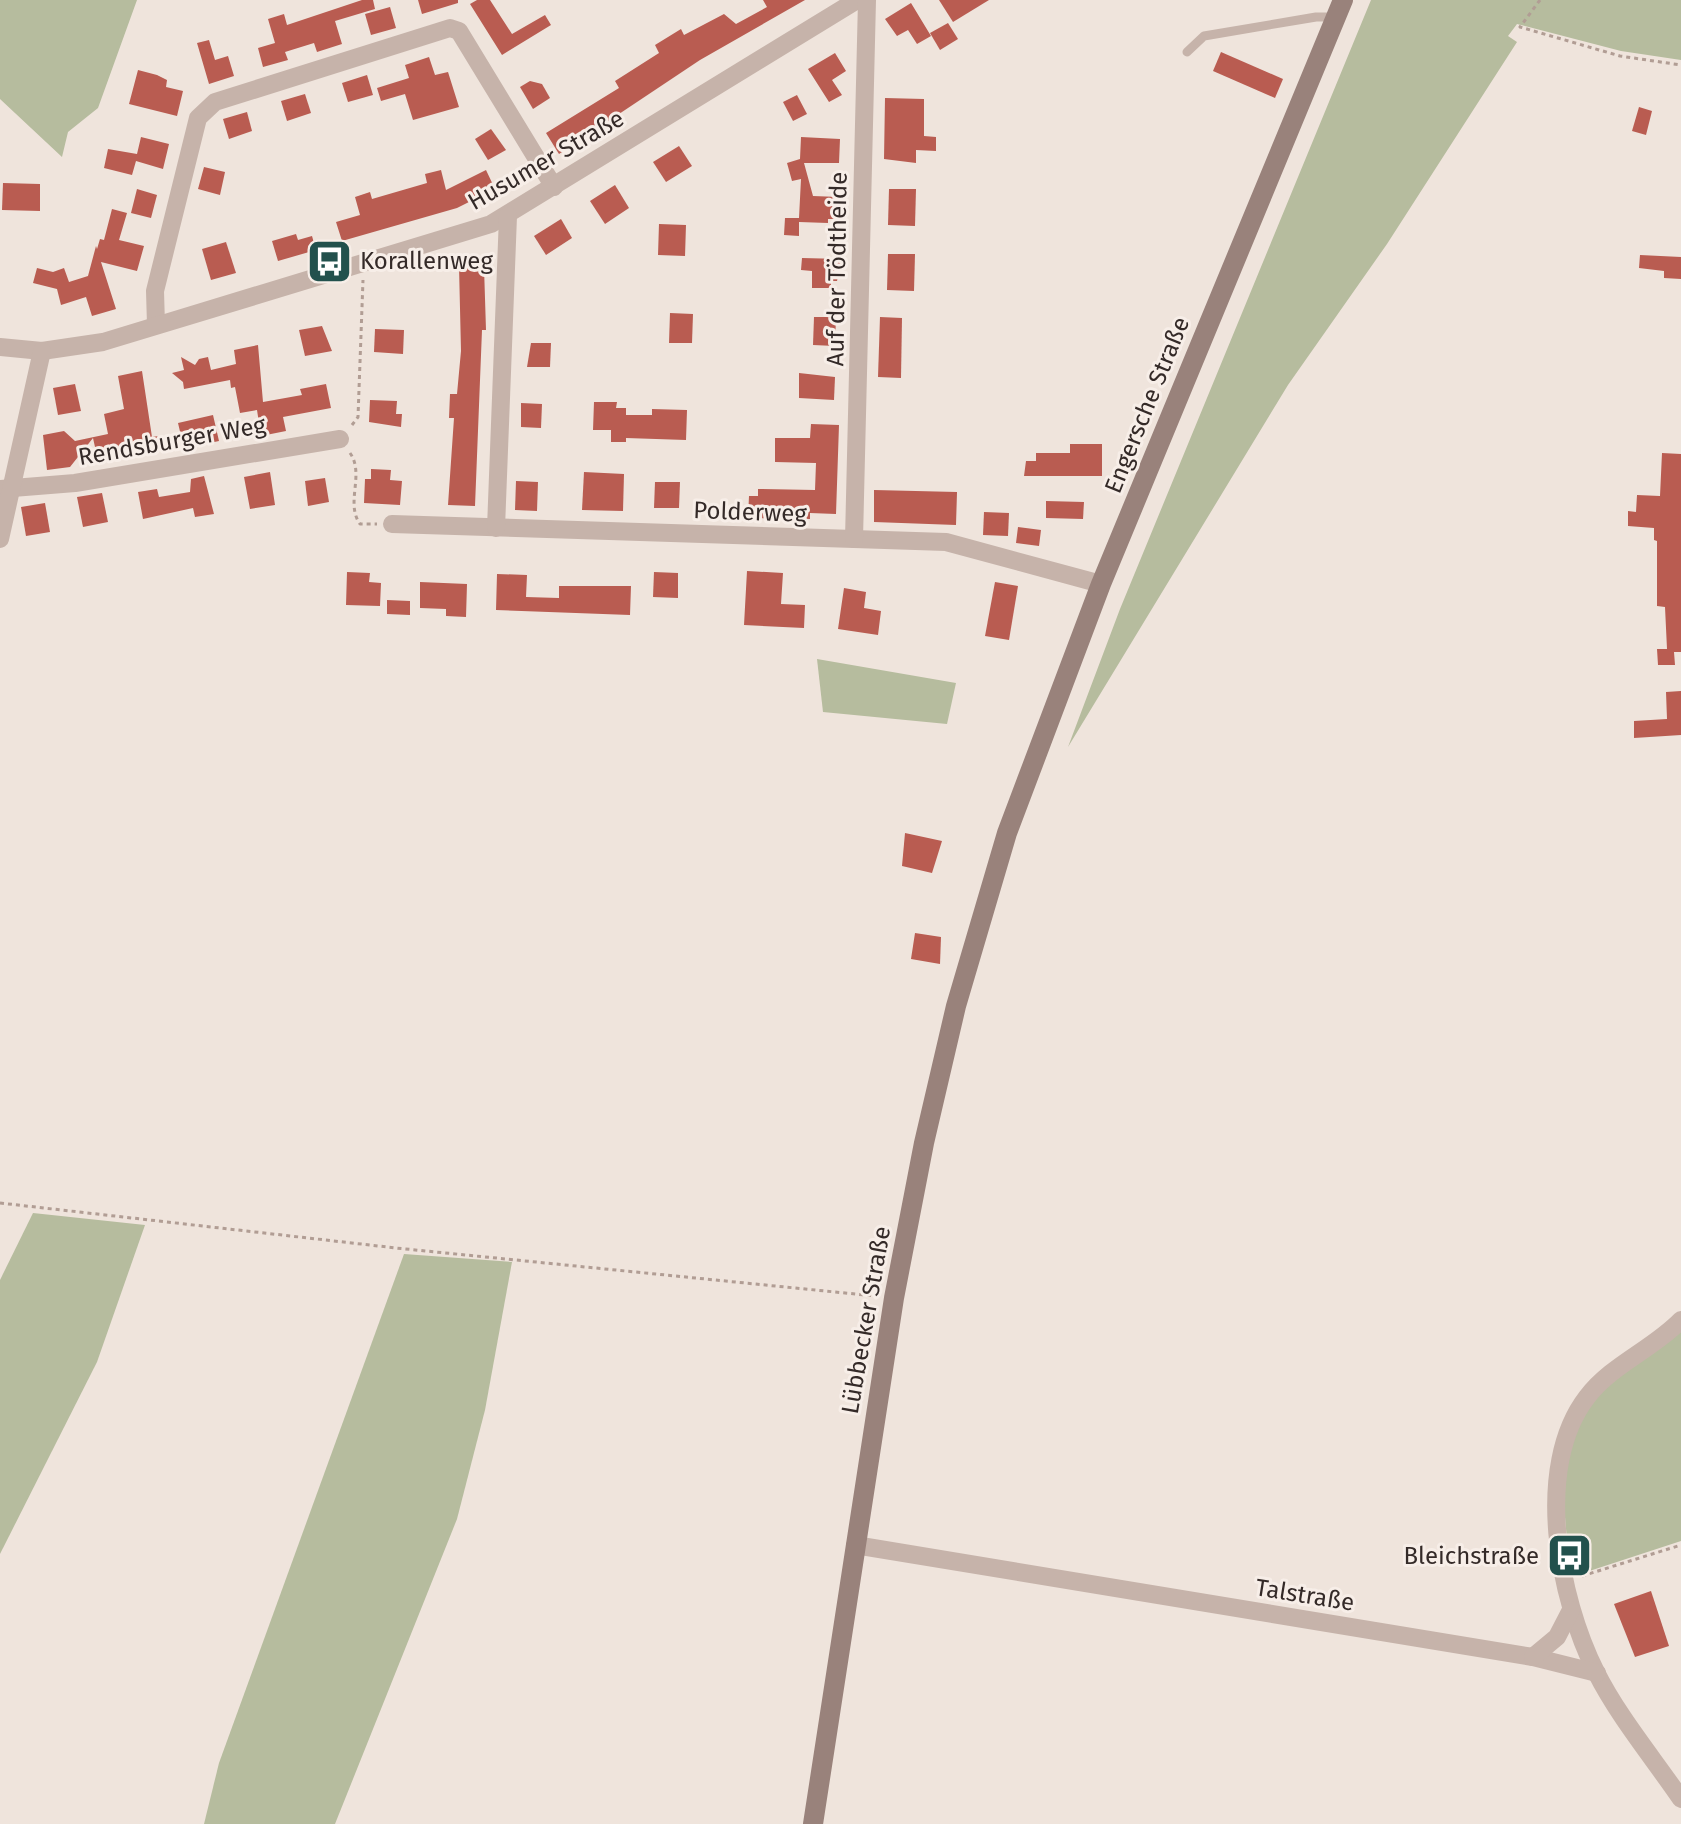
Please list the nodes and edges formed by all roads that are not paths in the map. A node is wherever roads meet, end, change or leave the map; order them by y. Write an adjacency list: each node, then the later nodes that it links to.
1 (857, 0): 5 (street, Husumer Straße)
2 (867, 0): 15 (street, Auf der Tödtheide)
3 (1340, 8): 4 (lane); 16 (main road, Engersche Straße)
4 (1187, 52)
5 (554, 187): 6 (street, Husumer Straße); 7 (street)
6 (508, 216): 7 (street, Husumer Straße); 13 (street)
7 (156, 325): 9 (street, Husumer Straße)
8 (0, 347): 9 (street, Husumer Straße)
9 (42, 351): 11 (street)
10 (340, 439): 11 (street, Rendsburger Weg)
11 (6, 488): 14 (street)
12 (392, 524): 13 (street, Polderweg)
13 (496, 528): 15 (street, Polderweg)
14 (0, 539)
15 (854, 539): 16 (street, Polderweg)
16 (1101, 584): 17 (main road, Engersche Straße)
17 (1007, 833): 19 (main road, Lübbecker Straße)
18 (1681, 1320): 20 (street)
19 (855, 1545): 21 (street, Talstraße); 24 (main road, Lübbecker Straße)
20 (1571, 1610): 21 (street); 22 (street)
21 (1533, 1657): 22 (street, Talstraße)
22 (1597, 1673): 23 (street)
23 (1681, 1799)
24 (813, 1824)

